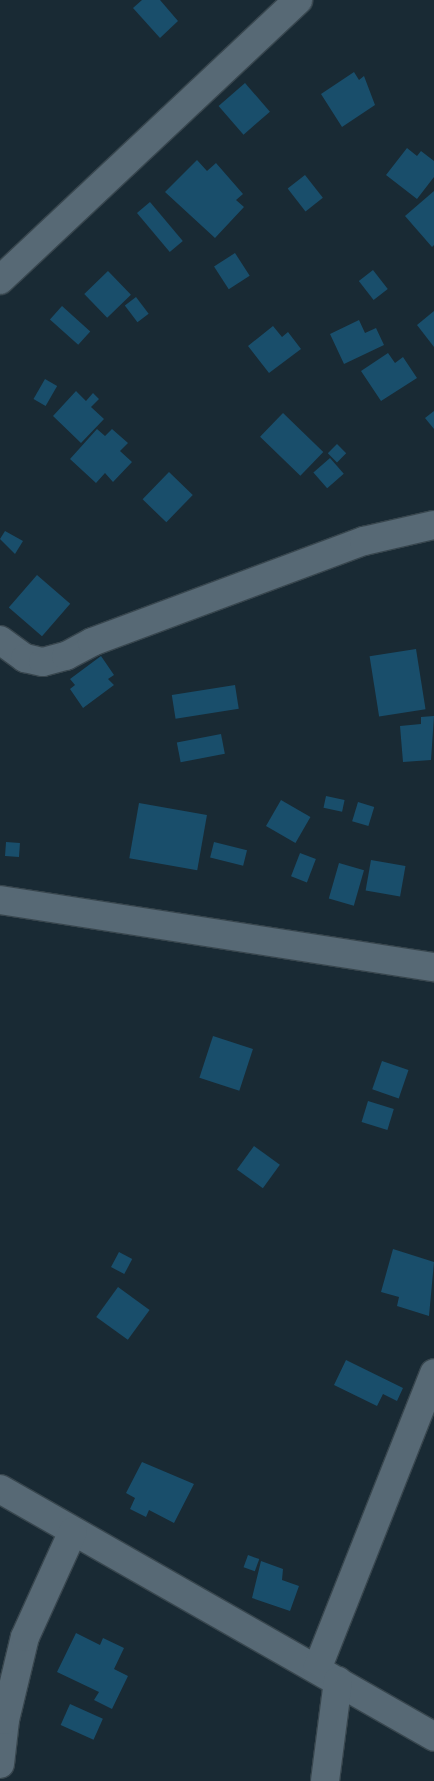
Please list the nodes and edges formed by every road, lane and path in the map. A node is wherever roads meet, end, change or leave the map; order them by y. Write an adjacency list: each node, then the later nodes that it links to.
1 (298, 0): 2 (street)
2 (0, 280)
3 (434, 525): 4 (street)
4 (0, 640)
5 (0, 900): 6 (street)
6 (434, 967)
7 (434, 1373): 10 (street)
8 (0, 1489): 9 (street)
9 (73, 1531): 10 (street); 12 (street)
10 (328, 1675): 11 (street); 13 (street)
11 (434, 1737)
12 (0, 1764)
13 (325, 1781)

